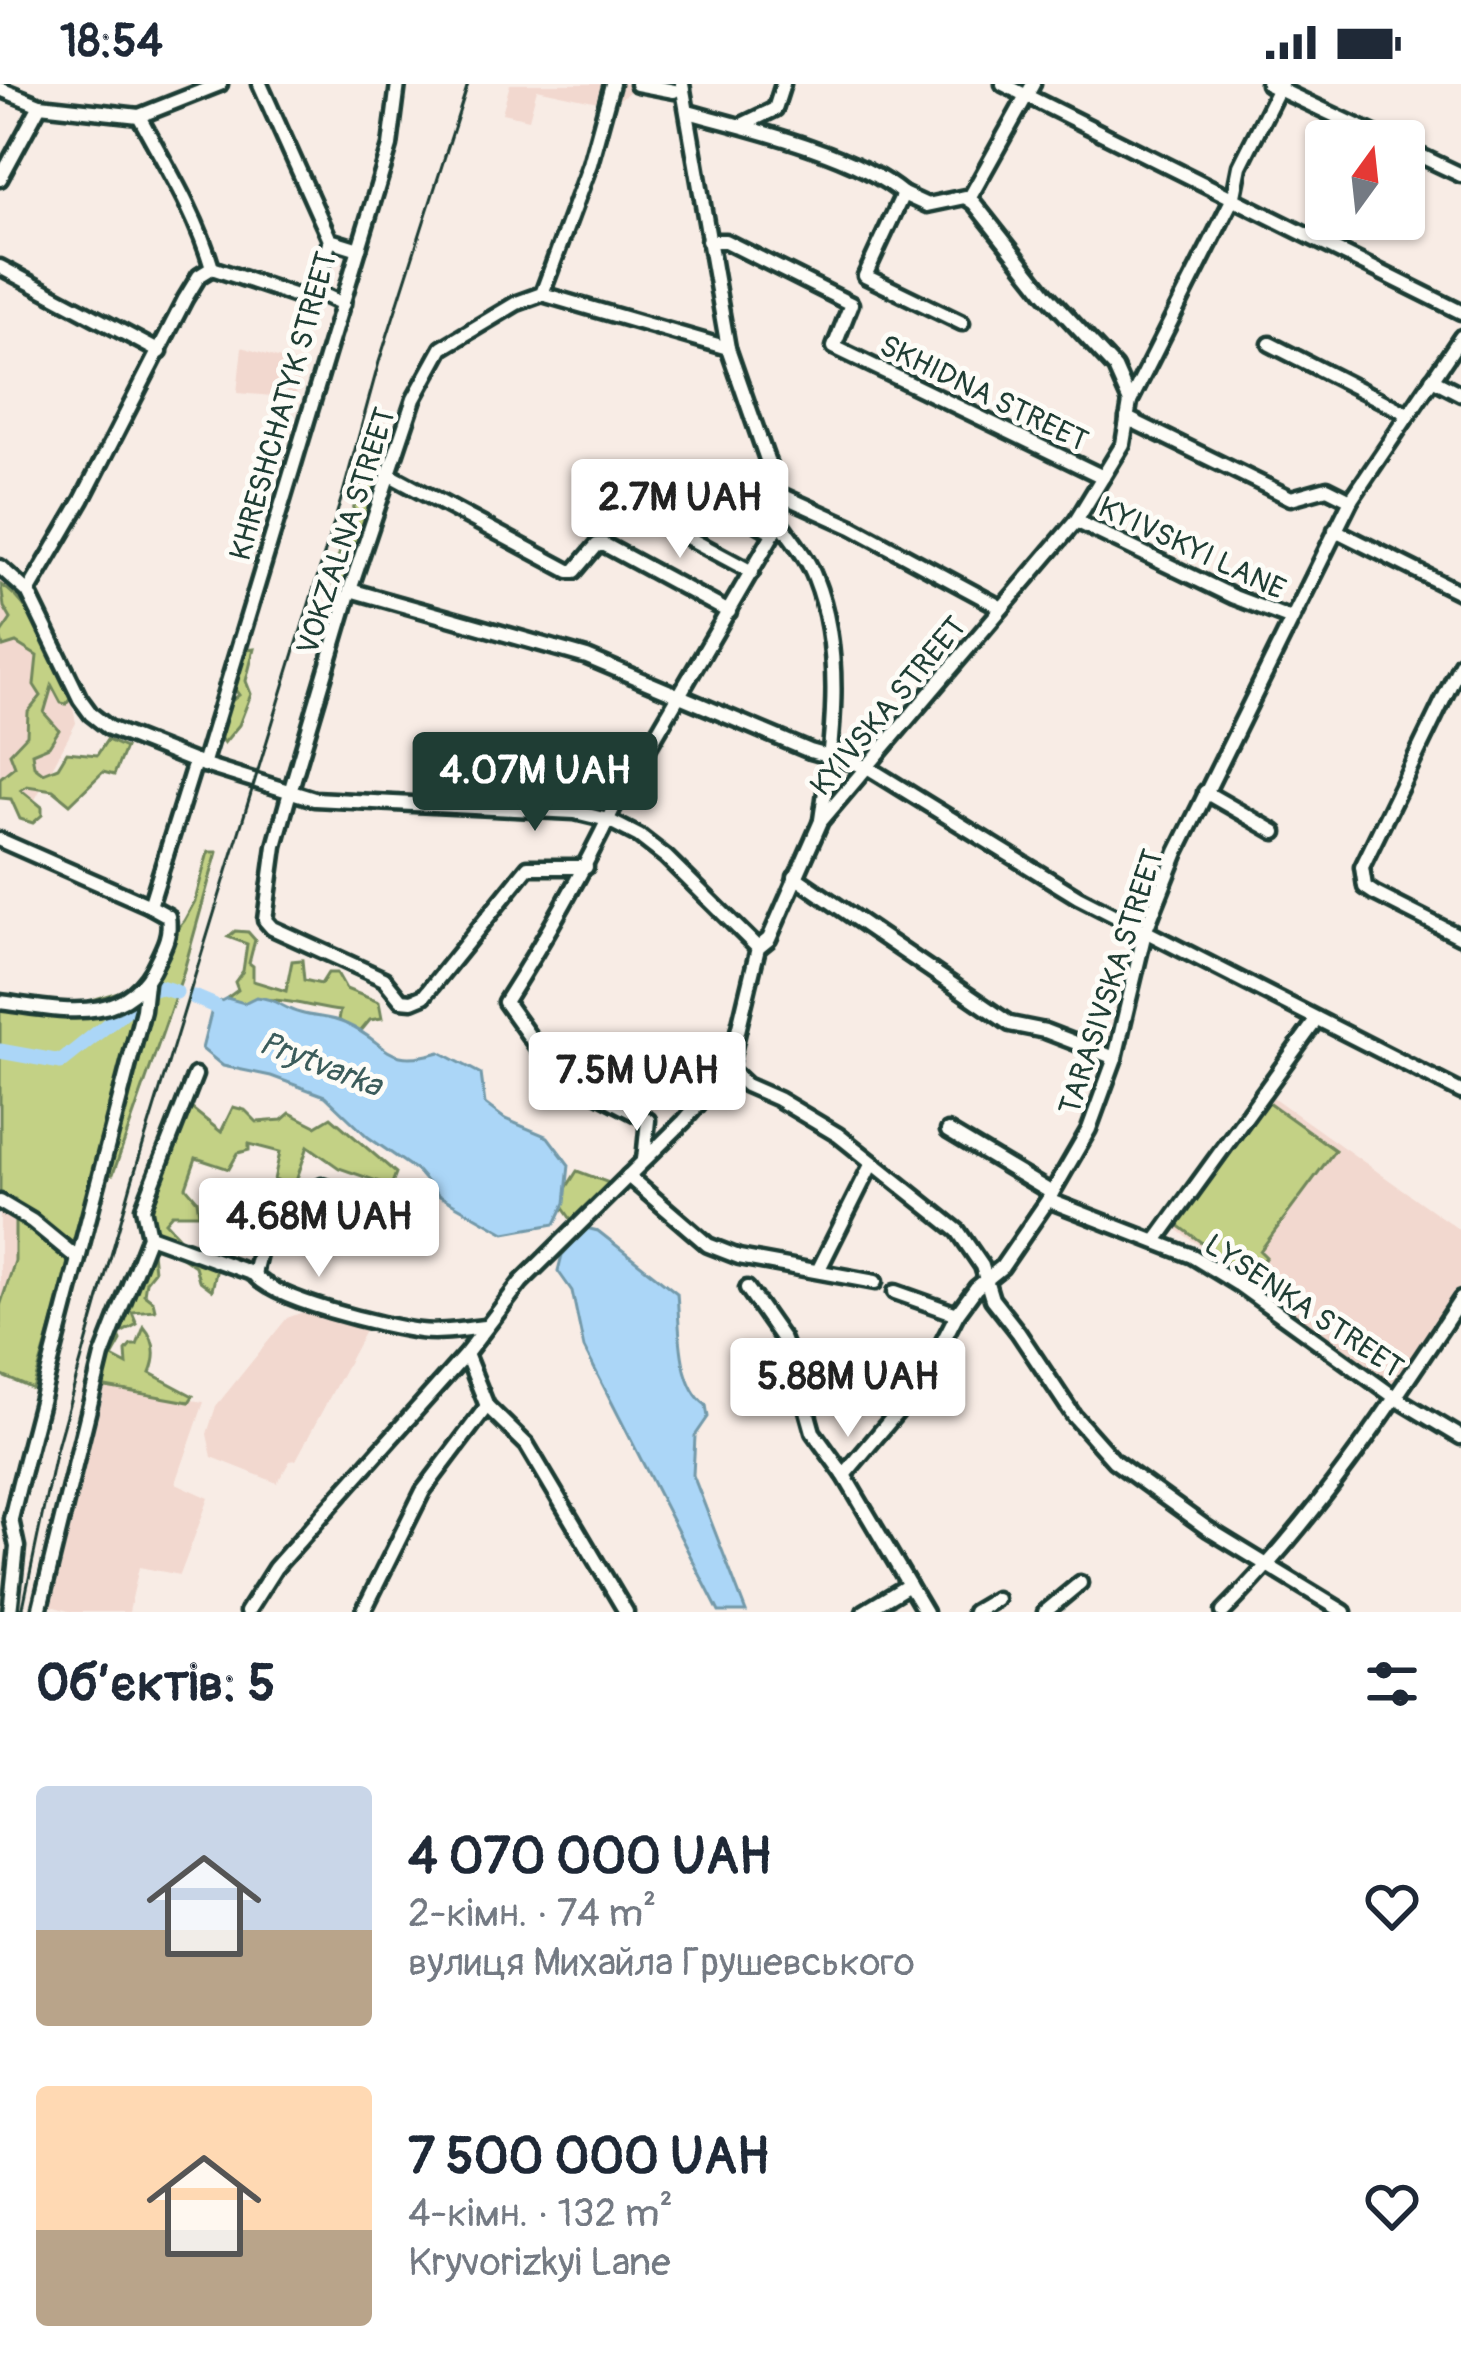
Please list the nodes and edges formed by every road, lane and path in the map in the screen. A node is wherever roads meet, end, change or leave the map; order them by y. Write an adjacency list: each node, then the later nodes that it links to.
1 (220, 84): 14 (street)
2 (260, 84): 23 (street, KHRESHCHATYK STREET)
3 (398, 84): 25 (street)
4 (612, 84): 30 (street)
5 (637, 84): 9 (street)
6 (783, 84): 16 (street)
7 (1004, 84): 11 (street)
8 (1276, 86): 15 (street); 21 (street, KYIVSKA STREET)
9 (678, 88): 13 (street)
10 (0, 89): 12 (street)
11 (1030, 90): 21 (street); 22 (street)
12 (40, 105): 14 (street); 19 (street)
13 (688, 112): 16 (street); 24 (street)
14 (139, 116): 27 (street)
15 (1346, 120)
16 (741, 126): 20 (street)
17 (1425, 158): 18 (street)
18 (1461, 175)
19 (0, 179)
20 (904, 194): 22 (street); 28 (street)
21 (1234, 196): 33 (street); 41 (street, KYIVSKA STREET)
22 (969, 199): 41 (street)
23 (330, 240): 25 (street, KHRESHCHATYK STREET); 29 (street)
24 (708, 241): 32 (street); 37 (street)
25 (359, 250): 31 (street, KHRESHCHATYK STREET)
26 (0, 267): 38 (street)
27 (212, 268): 29 (street); 38 (street)
28 (865, 276): 32 (street); 34 (street)
29 (315, 291): 31 (street)
30 (542, 294): 37 (street); 44 (street, VOKZALNA STREET)
31 (343, 304): 64 (street, KHRESHCHATYK STREET)
32 (851, 304): 45 (street, SKHIDNA STREET)
33 (1461, 312)
34 (962, 323)
35 (1461, 337): 39 (street, TARASIVSKA STREET)
36 (1270, 344): 42 (street)
37 (728, 348): 47 (street)
38 (160, 352): 56 (street)
39 (1432, 379): 40 (street); 42 (street, TARASIVSKA STREET)
40 (1461, 394)
41 (1130, 402): 43 (street, KYIVSKA STREET)
42 (1408, 414): 48 (street, TARASIVSKA STREET)
43 (1127, 418): 45 (street, KYIVSKA STREET); 48 (street)
44 (388, 474): 55 (street, VOKZALNA STREET); 59 (street)
45 (1103, 477): 50 (street, KYIVSKA STREET)
46 (683, 482): 51 (street)
47 (779, 494): 51 (street); 58 (street)
48 (1351, 500): 52 (street, TARASIVSKA STREET)
49 (631, 508): 54 (street)
50 (1076, 521): 58 (street, KYIVSKA STREET); 60 (street, KYIVSKYI LANE)
51 (777, 527): 54 (street); 63 (street)
52 (1335, 530): 57 (street); 60 (street, TARASIVSKA STREET)
53 (0, 567): 56 (street)
54 (752, 572): 59 (street)
55 (350, 590): 62 (street); 66 (street, VOKZALNA STREET)
56 (28, 592): 64 (street)
57 (1461, 593)
58 (1002, 608): 65 (street, KYIVSKA STREET)
59 (729, 612): 62 (street)
60 (1289, 618): 67 (street, TARASIVSKA STREET)
61 (1461, 663): 76 (street)
62 (679, 698): 63 (street); 68 (street)
63 (830, 758): 65 (street); 69 (street)
64 (199, 764): 66 (street); 74 (street, KHRESHCHATYK STREET)
65 (867, 767): 69 (street, KYIVSKA STREET); 75 (street)
66 (290, 792): 68 (street); 72 (street, VOKZALNA STREET)
67 (1205, 792): 70 (street); 75 (street, TARASIVSKA STREET)
68 (608, 820): 72 (street); 77 (street)
69 (821, 821): 73 (street, KYIVSKA STREET)
70 (1275, 832)
71 (0, 839): 74 (street)
72 (586, 866): 86 (street)
73 (795, 878): 77 (street, KYIVSKA STREET); 81 (street)
74 (150, 906): 78 (street)
75 (1145, 932): 80 (street); 81 (street, TARASIVSKA STREET)
76 (1461, 937)
77 (758, 948): 82 (street, KYIVSKA STREET)
78 (145, 991): 79 (street); 96 (street)
79 (0, 1002)
80 (1317, 1019): 84 (street); 95 (street)
81 (1115, 1058): 92 (street, TARASIVSKA STREET)
82 (729, 1069): 85 (street, KYIVSKA STREET); 89 (street)
83 (195, 1075): 94 (street)
84 (1461, 1093)
85 (684, 1121): 86 (street); 88 (street, KYIVSKA STREET)
86 (650, 1126): 88 (street)
87 (948, 1131): 92 (street, LYSENKA STREET)
88 (644, 1162): 90 (street, KYIVSKA STREET)
89 (872, 1162): 97 (street); 99 (street)
90 (628, 1176): 97 (street); 105 (street, KYIVSKA STREET)
91 (332, 1189): 98 (street)
92 (1050, 1197): 95 (street, LYSENKA STREET); 99 (street, TARASIVSKA STREET)
93 (0, 1202): 96 (street)
94 (154, 1237): 98 (street); 116 (street)
95 (1156, 1240): 107 (street, LYSENKA STREET)
96 (77, 1258): 115 (street)
97 (819, 1269): 100 (street)
98 (254, 1274): 105 (street)
99 (984, 1280): 104 (street, TARASIVSKA STREET); 111 (street)
100 (875, 1282)
101 (747, 1288): 110 (street)
102 (895, 1292): 104 (street)
103 (1461, 1299): 107 (street)
104 (957, 1314): 110 (street, TARASIVSKA STREET)
105 (485, 1327): 106 (street, KYIVSKA STREET)
106 (466, 1354): 108 (street); 117 (street, KYIVSKA STREET)
107 (1396, 1398): 109 (street, LYSENKA STREET); 111 (street)
108 (487, 1406): 118 (street); 119 (street)
109 (1461, 1437)
110 (844, 1475): 113 (street)
111 (1268, 1565): 124 (street); 125 (street)
112 (1080, 1583): 123 (street)
113 (909, 1585): 120 (street); 121 (street)
114 (996, 1599): 122 (street)
115 (10, 1612)
116 (39, 1612)
117 (248, 1612)
118 (363, 1612)
119 (626, 1612)
120 (864, 1612)
121 (925, 1612)
122 (974, 1612)
123 (1045, 1612)
124 (1223, 1612)
125 (1344, 1612)

